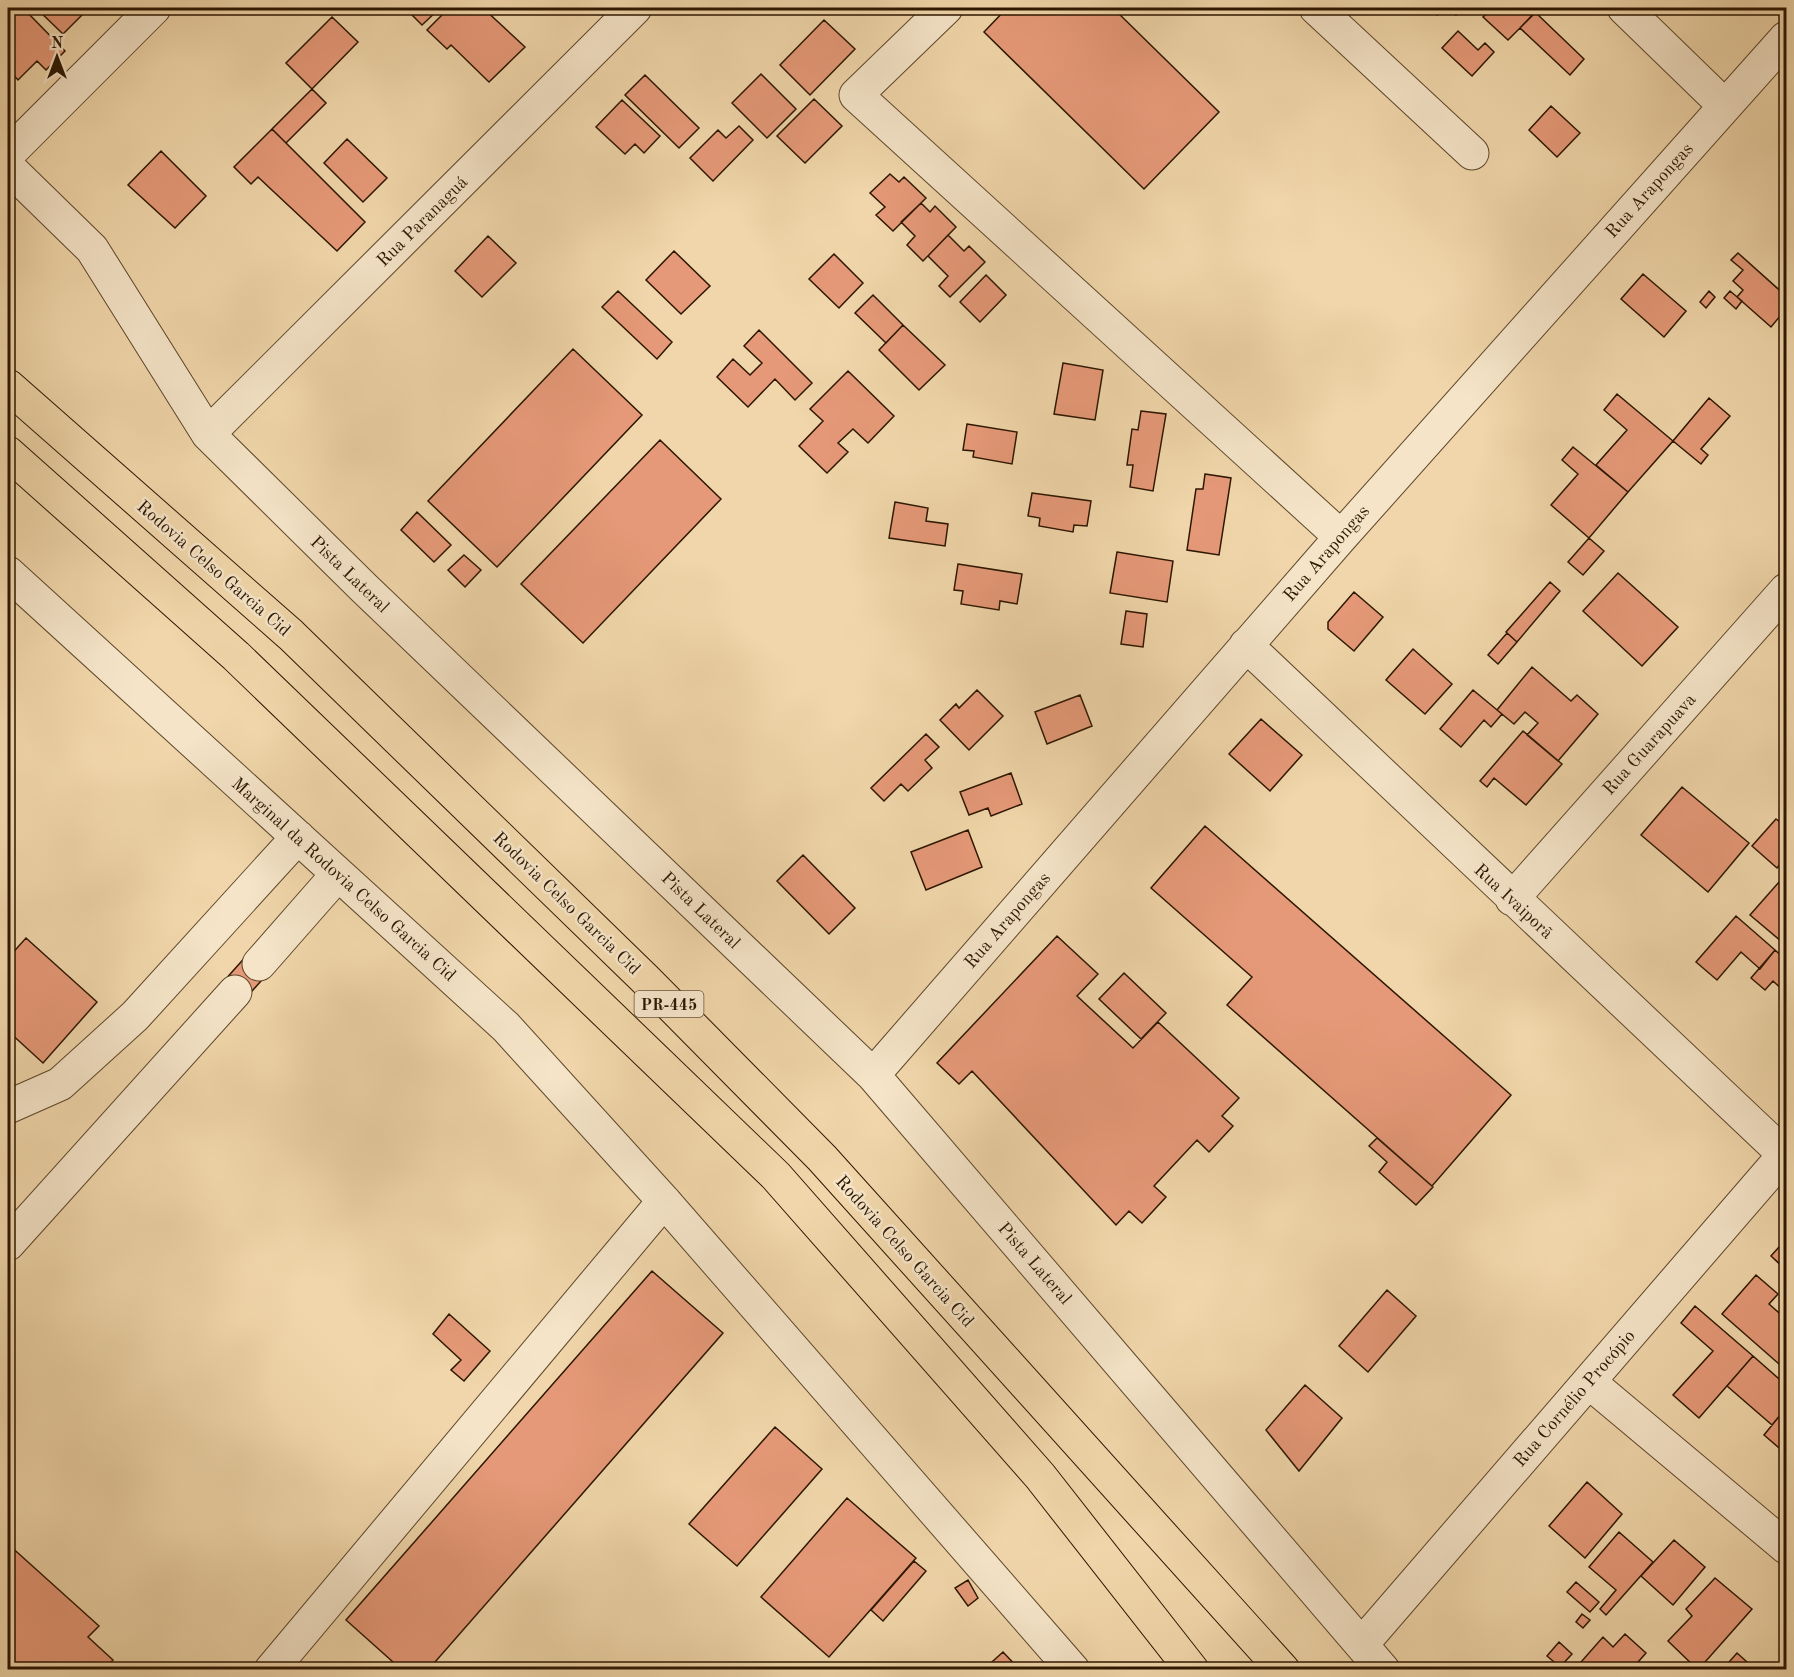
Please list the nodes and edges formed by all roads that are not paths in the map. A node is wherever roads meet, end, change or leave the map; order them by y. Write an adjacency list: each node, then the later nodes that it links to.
1 (154, 8): 9 (street)
2 (635, 8): 12 (street, Rua Paranaguá)
3 (946, 8): 14 (street)
4 (1316, 8): 8 (street)
5 (1624, 8): 7 (street)
6 (1786, 38): 7 (street, Rua Arapongas)
7 (1725, 106): 14 (street, Rua Arapongas)
8 (1472, 153)
9 (8, 154)
10 (8, 167): 12 (street, Pista Lateral)
11 (8, 386): 34 (highway, Rodovia Celso Garcia Cid / PR-445)
12 (208, 434): 23 (street, Pista Lateral)
13 (8, 453): 33 (highway, PR-445)
14 (1341, 537): 17 (street, Rua Arapongas)
15 (12, 588): 18 (street, Marginal da Rodovia Celso Garcia Cid)
16 (1786, 590): 20 (street, Rua Guarapuava)
17 (1246, 645): 20 (street, Rua Ivaiporã); 23 (street, Rua Arapongas)
18 (298, 837): 19 (street, Marginal da Rodovia Celso Garcia Cid); 24 (street)
19 (338, 874): 21 (street); 26 (street, Marginal da Rodovia Celso Garcia Cid)
20 (1512, 899): 25 (street, Rua Ivaiporã)
21 (259, 963)
22 (235, 992): 27 (street)
23 (873, 1075): 30 (street, Pista Lateral)
24 (8, 1107)
25 (1786, 1154): 28 (street, Rua Cornélio Procópio)
26 (664, 1201): 31 (street); 32 (street)
27 (8, 1244)
28 (1589, 1382): 29 (street); 30 (street, Rua Cornélio Procópio)
29 (1786, 1547)
30 (1362, 1644): 35 (street, Pista Lateral)
31 (271, 1670)
32 (1073, 1670)
33 (1192, 1670)
34 (1283, 1670)
35 (1383, 1670)

